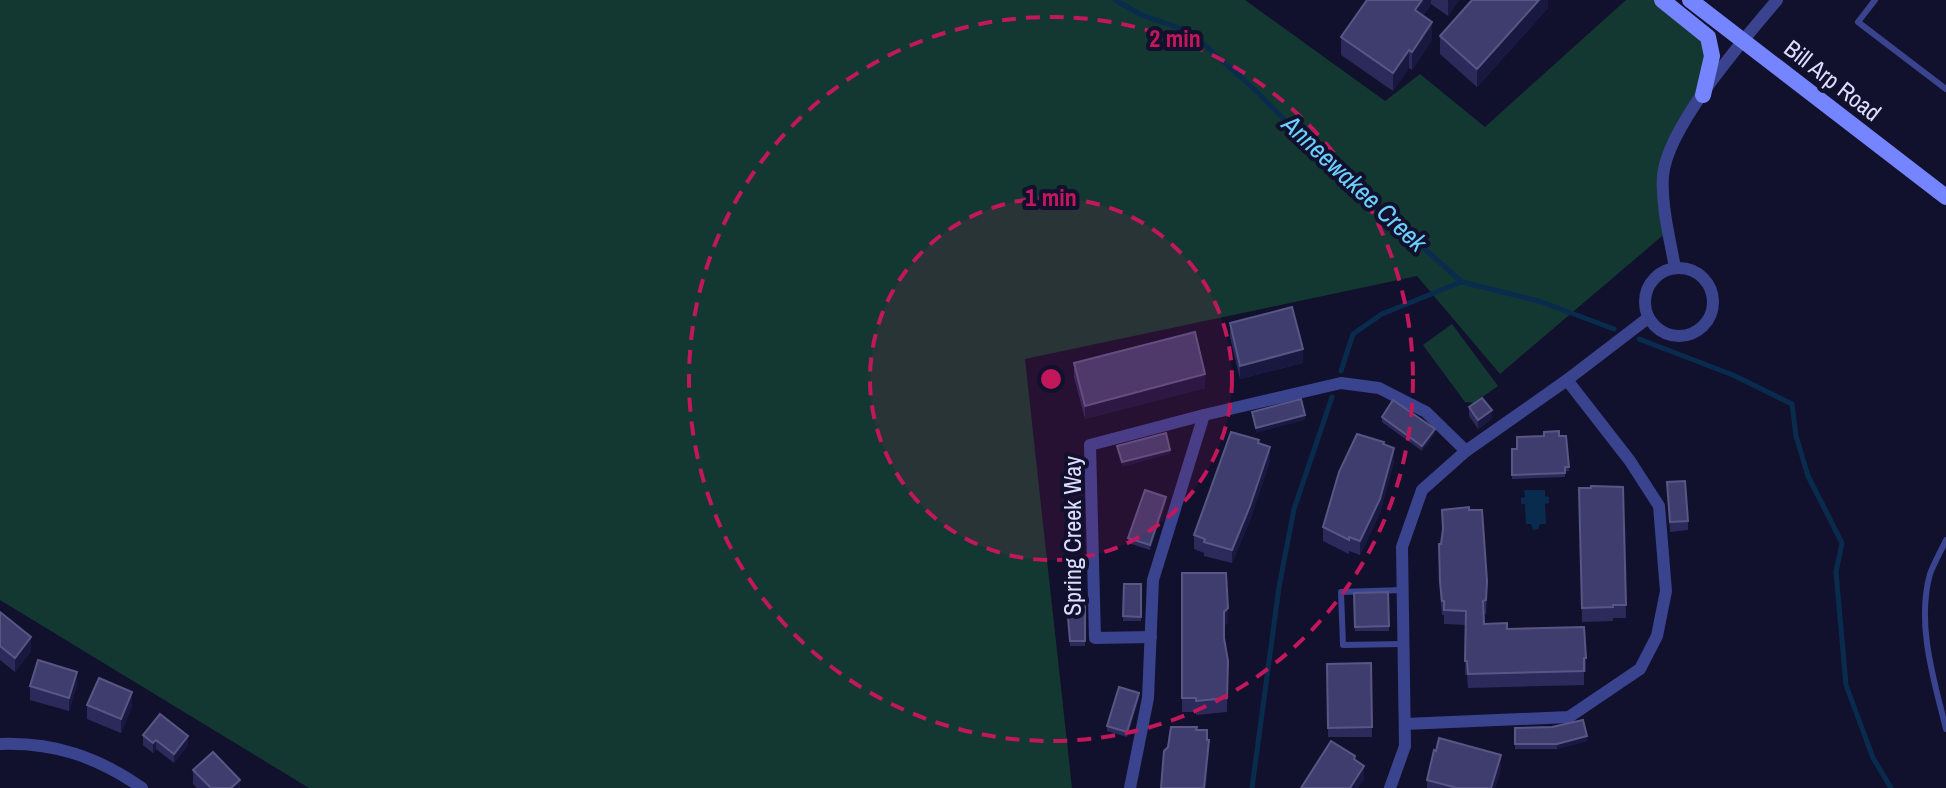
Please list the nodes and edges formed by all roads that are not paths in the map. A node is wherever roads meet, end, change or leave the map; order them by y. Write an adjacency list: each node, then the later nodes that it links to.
1 (1662, 0): 7 (main road)
2 (1690, 0): 5 (main road, Bill Arp Road)
3 (1777, 0): 5 (street)
4 (1875, 0): 6 (lane)
5 (1743, 41): 7 (street); 8 (main road, Bill Arp Road)
6 (1946, 89)
7 (1703, 95): 9 (street)
8 (1946, 197)
9 (1675, 268): 10 (street); 10 (street)
10 (1648, 318): 11 (street)
11 (1567, 380): 13 (street); 18 (street)
12 (1204, 415): 13 (street, Spring Creek Way); 16 (street); 16 (street, Spring Creek Way)
13 (1466, 451): 15 (street)
14 (1946, 540): 19 (lane)
15 (1403, 590): 17 (street); 17 (lane)
16 (1151, 637): 22 (street)
17 (1403, 644): 18 (street)
18 (1405, 724): 23 (street)
19 (1946, 729)
20 (0, 744): 21 (street)
21 (142, 788)
22 (1130, 788)
23 (1390, 788)

